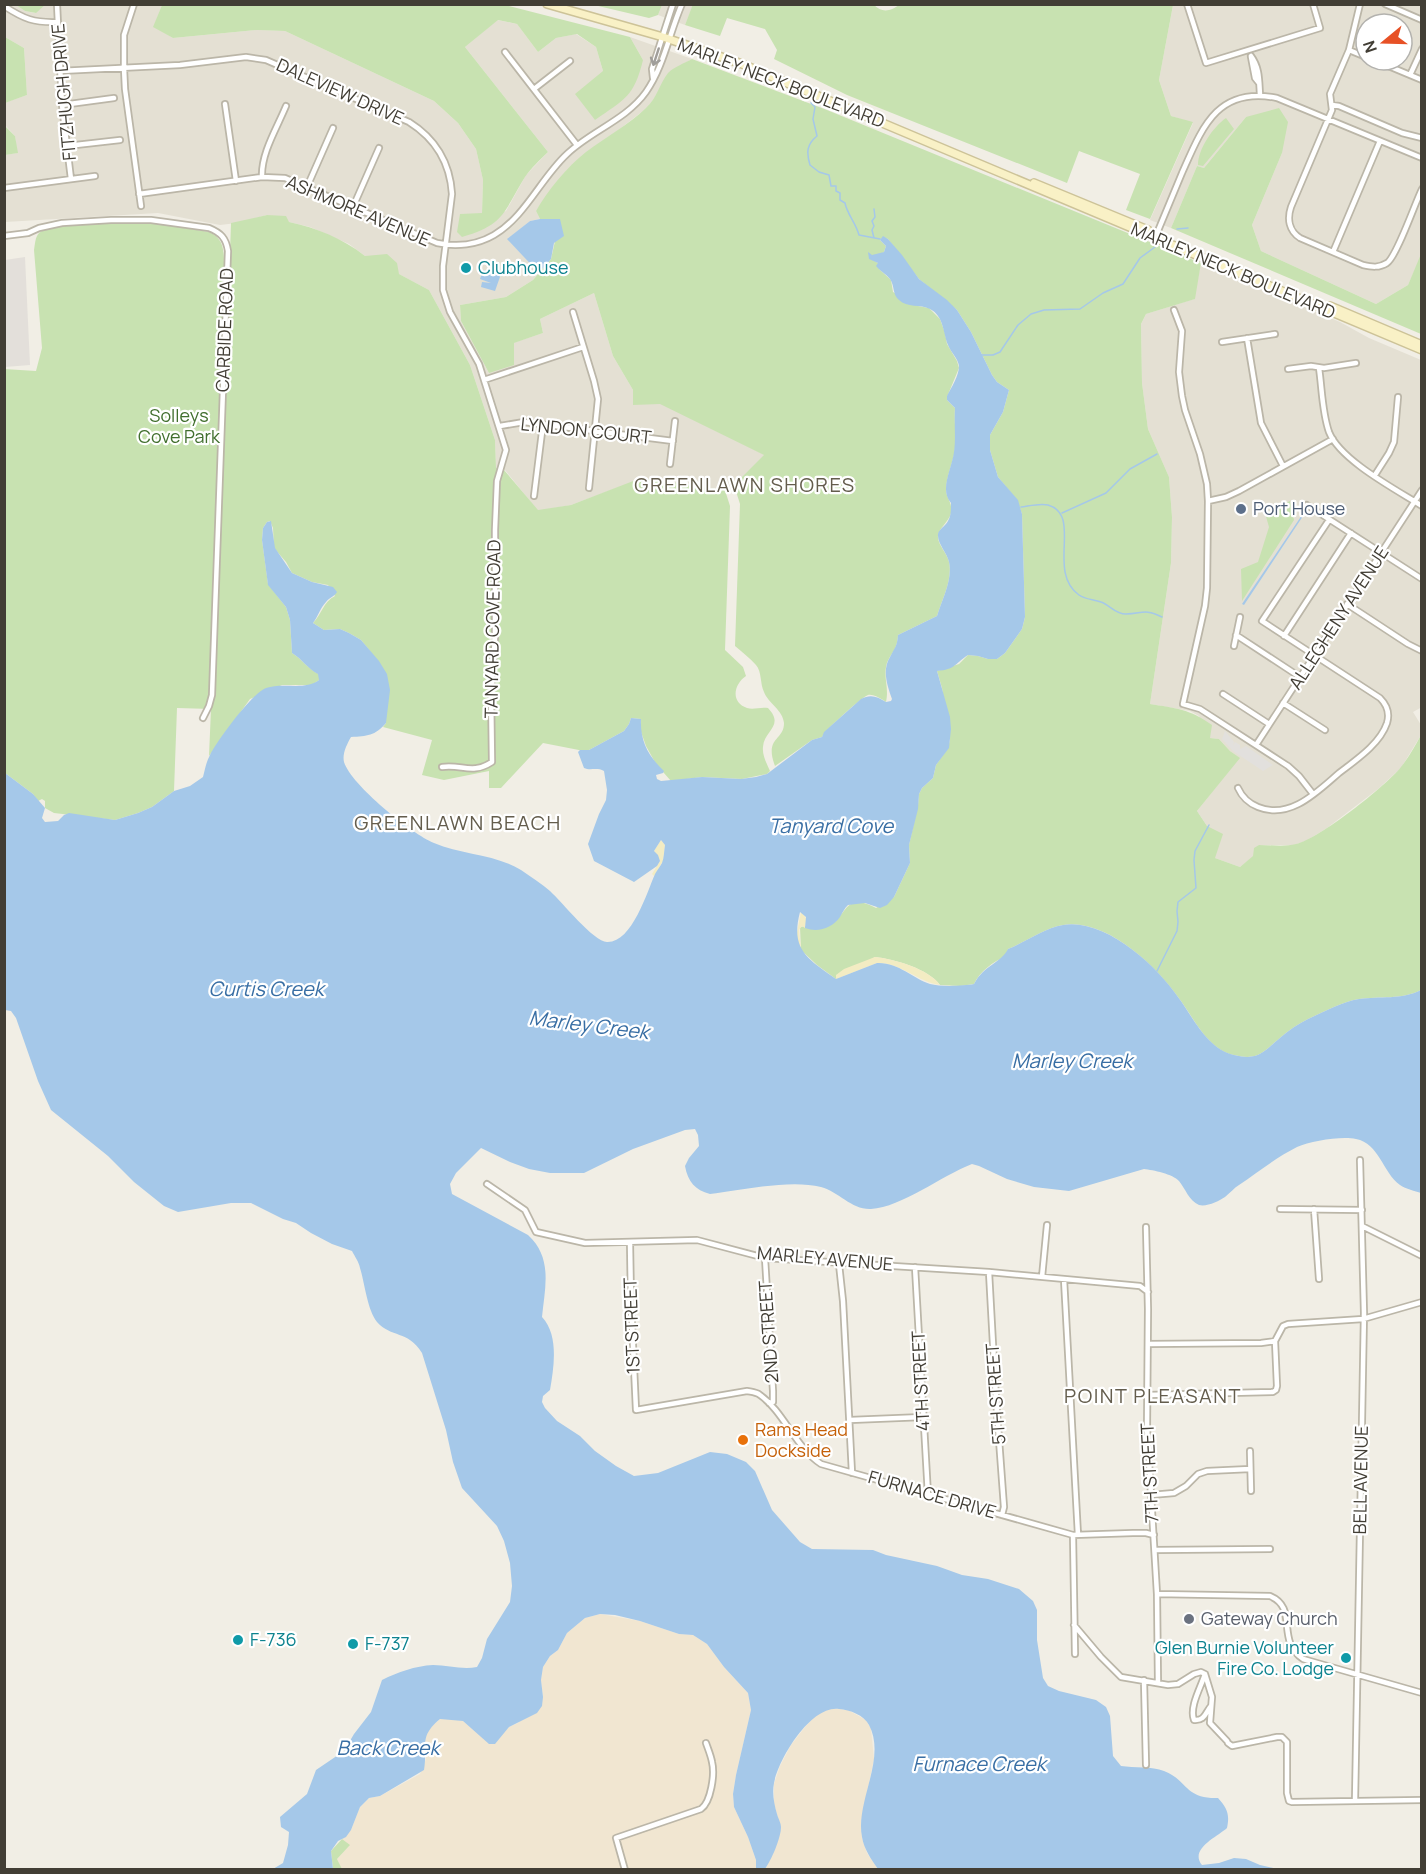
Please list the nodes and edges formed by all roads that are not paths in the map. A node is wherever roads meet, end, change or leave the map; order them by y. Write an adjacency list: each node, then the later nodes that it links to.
1 (57, 4): 12 (street, FITZHUGH DRIVE)
2 (134, 4): 20 (street)
3 (547, 4): 13 (main road, MARLEY NECK BOULEVARD)
4 (673, 4): 13 (street)
5 (682, 4): 13 (street)
6 (1187, 4): 18 (street)
7 (1313, 4): 18 (street)
8 (1360, 4): 15 (street)
9 (1385, 4): 11 (street)
10 (4, 6): 12 (street)
11 (1422, 20)
12 (58, 22): 21 (street, FITZHUGH DRIVE)
13 (666, 38): 37 (street, ASHMORE AVENUE); 52 (main road, MARLEY NECK BOULEVARD)
14 (1422, 49): 23 (street)
15 (1349, 50): 17 (street); 30 (street)
16 (506, 52): 25 (street)
17 (1354, 52)
18 (1250, 53): 26 (street)
19 (570, 61): 25 (street)
20 (124, 68): 21 (street, DALEVIEW DRIVE); 48 (street); 53 (street, DALEVIEW DRIVE)
21 (60, 71): 29 (street, FITZHUGH DRIVE)
22 (1403, 72): 23 (street)
23 (1410, 75): 24 (street)
24 (1422, 80)
25 (534, 89): 37 (street)
26 (1260, 95): 32 (street); 52 (street)
27 (114, 98): 29 (street)
28 (225, 104): 44 (street)
29 (62, 105): 38 (street, FITZHUGH DRIVE)
30 (1332, 105): 32 (street); 34 (street)
31 (286, 106): 42 (street)
32 (1328, 119): 36 (street); 54 (street)
33 (333, 128): 45 (street)
34 (1422, 138)
35 (120, 140): 38 (street)
36 (1380, 141): 40 (street); 54 (street)
37 (577, 145): 53 (street, ASHMORE AVENUE)
38 (67, 146): 43 (street, FITZHUGH DRIVE)
39 (379, 148): 50 (street)
40 (1422, 158)
41 (95, 176): 43 (street)
42 (262, 177): 44 (street, ASHMORE AVENUE); 45 (street, ASHMORE AVENUE)
43 (71, 179): 46 (street)
44 (236, 181): 48 (street, ASHMORE AVENUE)
45 (307, 187): 50 (street, ASHMORE AVENUE)
46 (4, 188)
47 (1422, 189): 54 (street)
48 (139, 194): 49 (street)
49 (141, 206)
50 (353, 207): 53 (street, ASHMORE AVENUE)
51 (4, 236): 99 (street, CARBIDE ROAD)
52 (1156, 236): 60 (main road, MARLEY NECK BOULEVARD); 62 (main road, MARLEY NECK BOULEVARD)
53 (446, 245): 66 (street, DALEVIEW DRIVE)
54 (1334, 252)
55 (1174, 310): 81 (street)
56 (573, 312): 61 (street)
57 (1275, 334): 58 (street)
58 (1248, 338): 59 (street); 76 (street)
59 (1222, 342)
60 (1422, 345)
61 (584, 347): 66 (street); 71 (street)
62 (1422, 350)
63 (1356, 363): 64 (street)
64 (1319, 368): 65 (street); 72 (street)
65 (1288, 369)
66 (484, 380): 70 (street, DALEVIEW DRIVE)
67 (1398, 397): 77 (street)
68 (675, 421): 73 (street, LYNDON COURT)
69 (543, 424): 70 (street, LYNDON COURT); 71 (street, LYNDON COURT); 80 (street)
70 (500, 426): 74 (street, DALEVIEW DRIVE)
71 (595, 431): 73 (street, LYNDON COURT); 78 (street)
72 (1332, 439): 76 (street); 77 (street)
73 (673, 441): 75 (street, LYNDON COURT)
74 (506, 445): 103 (street, TANYARD COVE ROAD)
75 (670, 464)
76 (1282, 466): 81 (street)
77 (1375, 475): 82 (street)
78 (588, 488)
79 (1422, 490): 82 (street, ALLEGHENY AVENUE)
80 (534, 496)
81 (1208, 501): 102 (street)
82 (1414, 501): 84 (street); 87 (street, ALLEGHENY AVENUE)
83 (1307, 505): 85 (street)
84 (1422, 506)
85 (1329, 520): 86 (street); 92 (street)
86 (1351, 533): 87 (street); 92 (street)
87 (1381, 553): 88 (street); 89 (street, ALLEGHENY AVENUE)
88 (1422, 579)
89 (1347, 604): 94 (street); 95 (street, ALLEGHENY AVENUE)
90 (1240, 617): 91 (street)
91 (1236, 635): 93 (street); 96 (street)
92 (1284, 636): 95 (street)
93 (1234, 646)
94 (1422, 651)
95 (1314, 655): 96 (street, ALLEGHENY AVENUE); 105 (street)
96 (1300, 677): 98 (street, ALLEGHENY AVENUE)
97 (1223, 694): 100 (street)
98 (1283, 703): 100 (street, ALLEGHENY AVENUE); 101 (street)
99 (203, 718)
100 (1269, 724): 102 (street, ALLEGHENY AVENUE)
101 (1325, 730)
102 (1256, 745): 105 (street)
103 (442, 767)
104 (1238, 788): 105 (street)
105 (1313, 794)
106 (1360, 1160): 110 (street, BELL AVENUE)
107 (487, 1184): 114 (street, MARLEY AVENUE)
108 (1280, 1209): 109 (street)
109 (1314, 1209): 110 (street); 121 (street)
110 (1362, 1210): 112 (street, BELL AVENUE)
111 (1047, 1225): 120 (street)
112 (1362, 1226): 115 (street); 125 (street, BELL AVENUE)
113 (1146, 1227): 123 (street, 7TH STREET)
114 (630, 1242): 116 (street, MARLEY AVENUE); 130 (street, 1ST STREET)
115 (1422, 1256)
116 (765, 1258): 117 (street, MARLEY AVENUE); 129 (street, 2ND STREET)
117 (839, 1264): 118 (street, MARLEY AVENUE); 132 (street)
118 (915, 1267): 119 (street, MARLEY AVENUE); 131 (street, 4TH STREET)
119 (989, 1272): 120 (street, MARLEY AVENUE); 139 (street, 5TH STREET)
120 (1042, 1277): 122 (street, MARLEY AVENUE)
121 (1319, 1279)
122 (1064, 1280): 123 (street, MARLEY AVENUE); 140 (street)
123 (1148, 1292): 127 (street, 7TH STREET)
124 (1422, 1302): 125 (street)
125 (1363, 1319): 126 (street); 148 (street, BELL AVENUE)
126 (1275, 1341): 127 (street); 128 (street)
127 (1148, 1344): 128 (street, 7TH STREET)
128 (1147, 1395): 138 (street, 7TH STREET)
129 (769, 1403): 130 (street, FURNACE DRIVE); 135 (street, FURNACE DRIVE)
130 (635, 1409)
131 (923, 1417): 132 (street); 137 (street, 4TH STREET)
132 (850, 1420): 135 (street)
133 (1250, 1451): 134 (street)
134 (1250, 1469): 136 (street); 138 (street)
135 (852, 1473): 137 (street, FURNACE DRIVE)
136 (1251, 1491)
137 (928, 1495): 139 (street, FURNACE DRIVE)
138 (1151, 1495): 141 (street, 7TH STREET)
139 (1002, 1515): 140 (street, FURNACE DRIVE)
140 (1075, 1535): 141 (street, FURNACE DRIVE); 145 (street)
141 (1154, 1535): 143 (street, 7TH STREET)
142 (1270, 1549): 143 (street)
143 (1155, 1550): 144 (street, 7TH STREET)
144 (1157, 1594): 148 (street); 150 (street, 7TH STREET)
145 (1074, 1625): 146 (street); 149 (street)
146 (1075, 1654)
147 (1205, 1674): 150 (street); 152 (street); 152 (street)
148 (1357, 1675): 151 (street); 156 (street, BELL AVENUE)
149 (1144, 1680): 150 (street); 154 (street)
150 (1158, 1683)
151 (1422, 1694)
152 (1212, 1706): 156 (street)
153 (706, 1743): 157 (street)
154 (1146, 1765)
155 (1422, 1800): 156 (street)
156 (1355, 1801)
157 (625, 1869)

